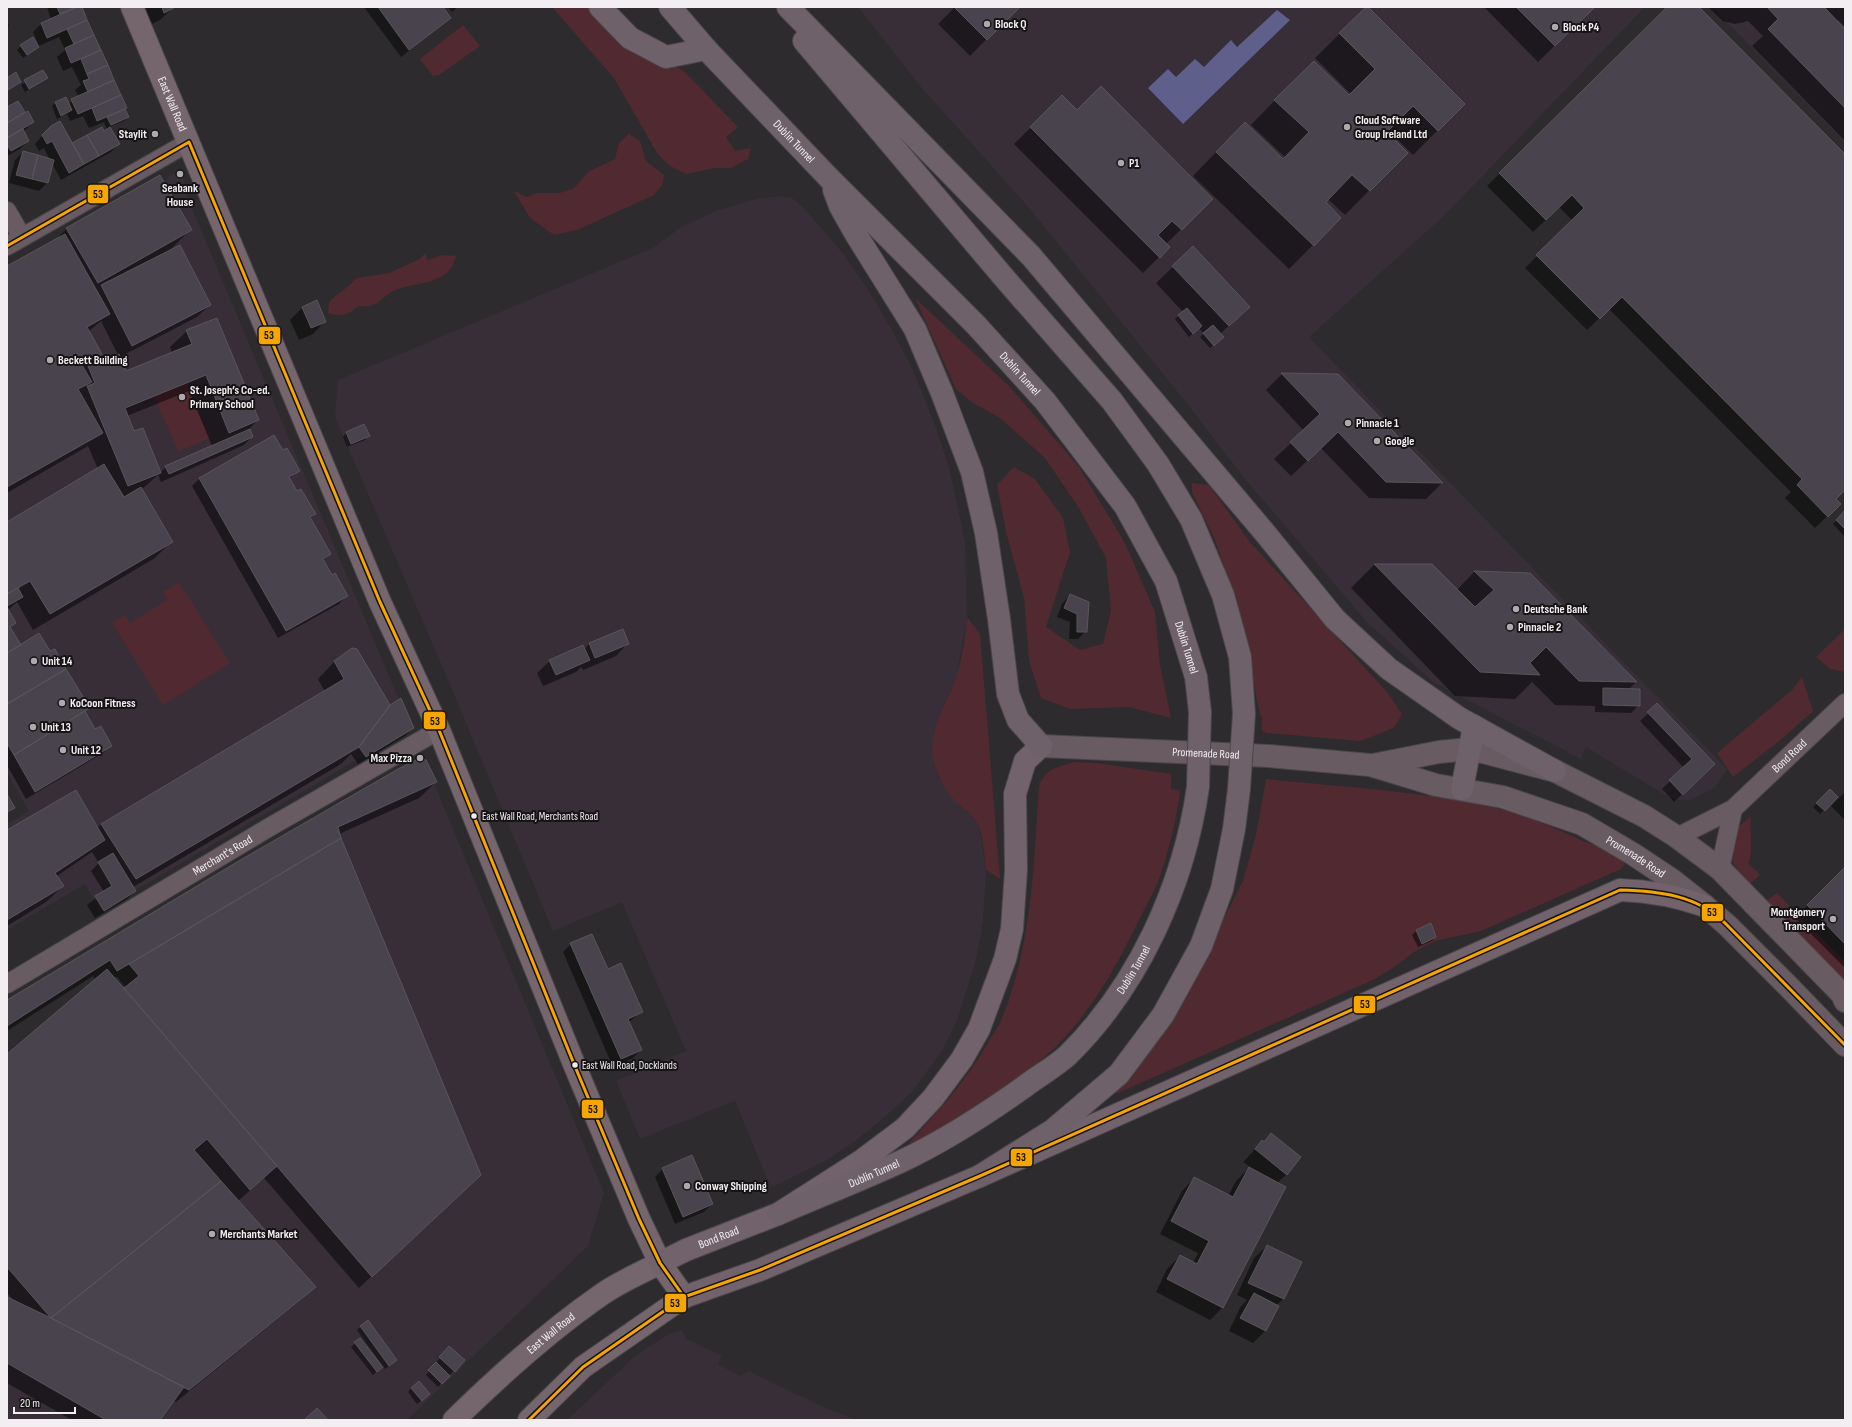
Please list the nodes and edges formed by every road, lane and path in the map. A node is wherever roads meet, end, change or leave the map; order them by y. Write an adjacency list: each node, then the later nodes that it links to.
1 (132, 7): 7 (main road, East Wall Road)
2 (600, 7): 6 (highway)
3 (670, 7): 6 (highway, Dublin Tunnel)
4 (777, 7): 26 (highway, bridge)
5 (788, 7): 12 (highway)
6 (706, 49): 8 (highway, Dublin Tunnel)
7 (189, 142): 10 (street); 13 (main road, East Wall Road)
8 (829, 178): 14 (highway); 27 (highway, Dublin Tunnel, bridge)
9 (7, 211): 10 (street)
10 (14, 242)
11 (1845, 703): 19 (street, Bond Road)
12 (1474, 726): 15 (highway); 17 (highway)
13 (439, 730): 23 (street, Merchant's Road); 28 (main road, East Wall Road)
14 (1042, 746): 16 (street, Promenade Road); 27 (highway, Bond Road)
15 (1469, 751): 16 (street, Promenade Road); 17 (street, Promenade Road); 18 (highway)
16 (1370, 766): 18 (street, Promenade Road)
17 (1555, 771): 20 (street, Promenade Road)
18 (1462, 789): 22 (street, Promenade Road)
19 (1733, 809): 20 (street, Bond Road); 21 (street)
20 (1677, 837): 21 (street, Promenade Road)
21 (1720, 869): 24 (street, Promenade Road)
22 (1705, 906): 25 (street, Promenade Road); 26 (highway)
23 (7, 984)
24 (1844, 997)
25 (1845, 1045)
26 (980, 1176): 29 (highway)
27 (778, 1214): 28 (highway, Bond Road)
28 (660, 1263): 29 (main road, East Wall Road); 30 (main road, East Wall Road)
29 (684, 1297): 31 (main road)
30 (454, 1420)
31 (529, 1420)

